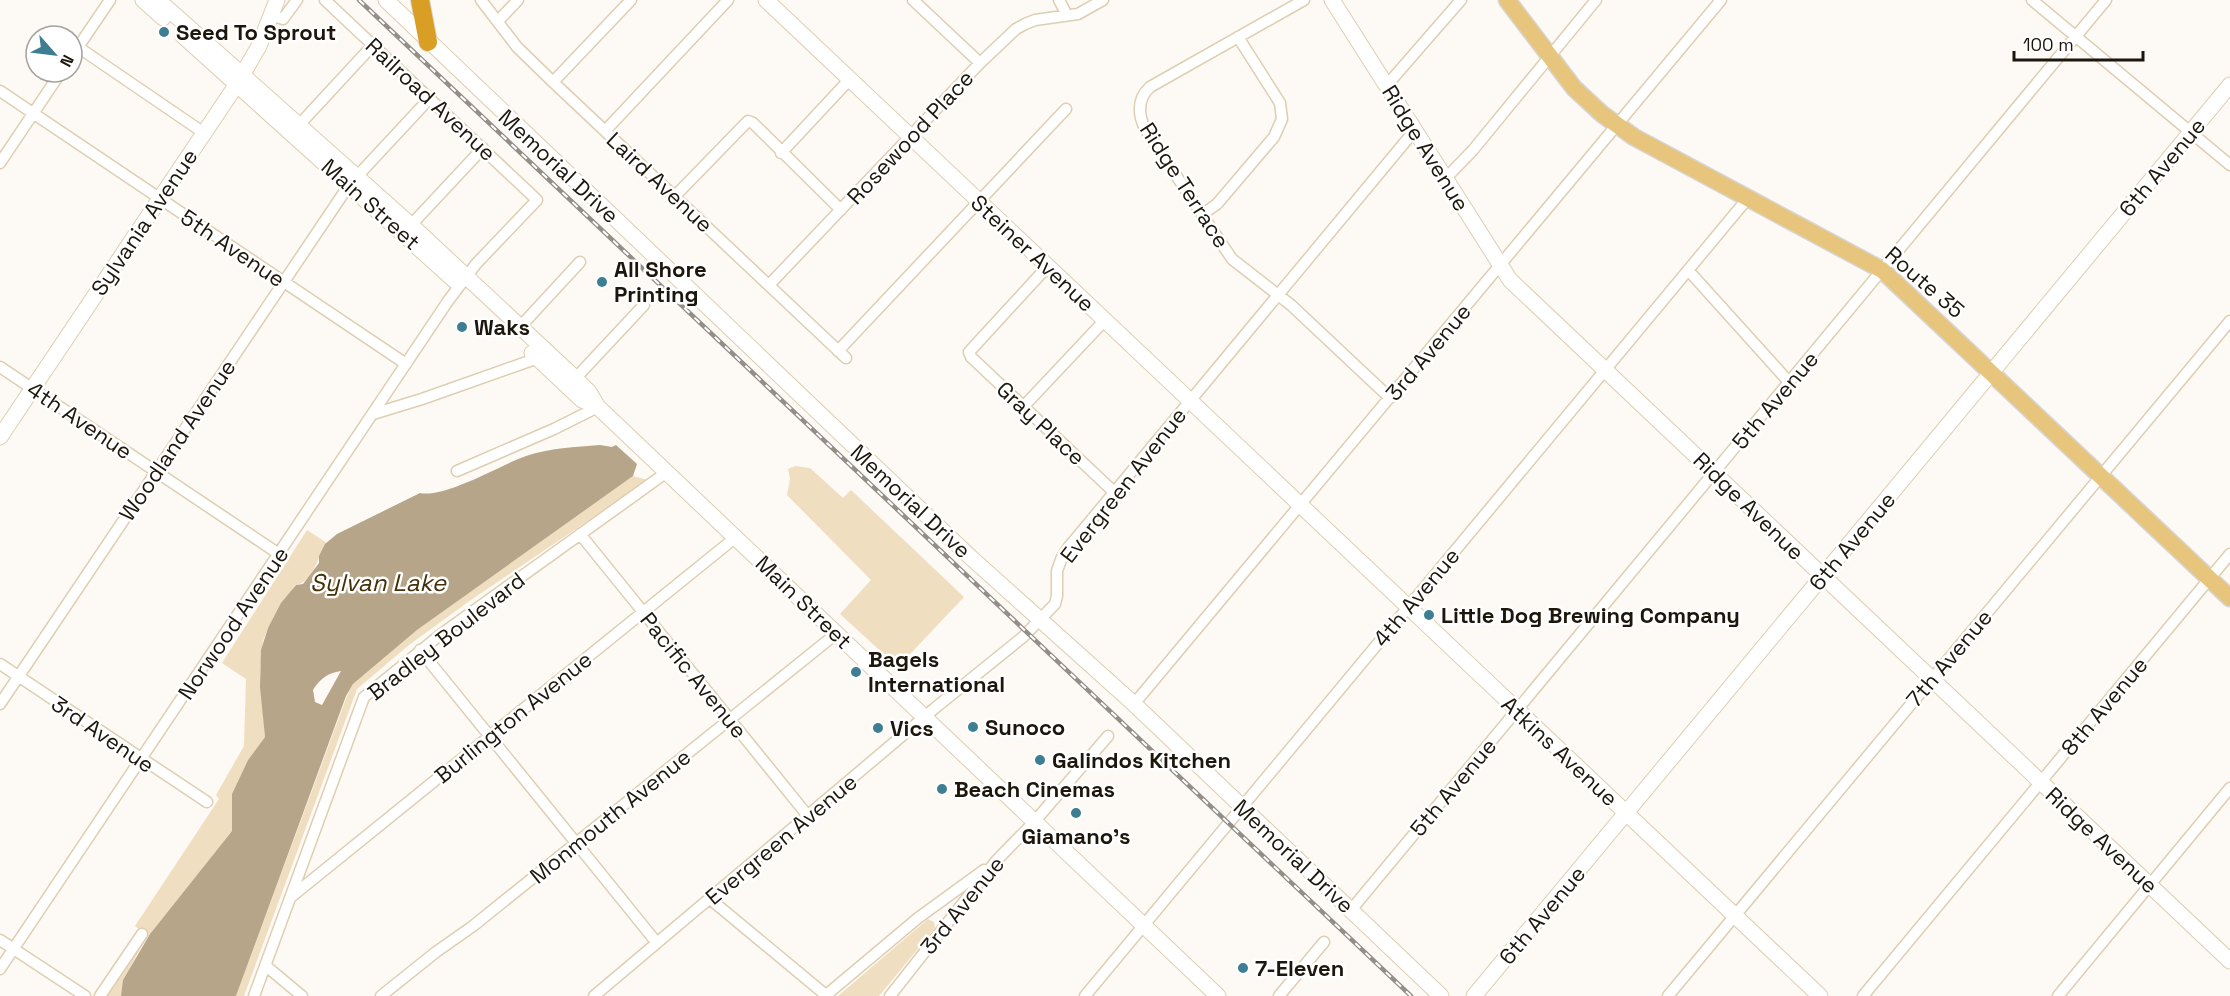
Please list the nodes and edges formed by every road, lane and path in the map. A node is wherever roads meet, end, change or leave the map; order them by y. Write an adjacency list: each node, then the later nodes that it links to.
1 (110, 0): 30 (street)
2 (143, 0): 36 (street, Main Street)
3 (158, 0): 36 (street, Main Street)
4 (277, 0): 25 (street, Sylvania Avenue)
5 (297, 0): 25 (street)
6 (325, 0): 32 (street, Railroad Avenue)
7 (386, 0): 31 (street, Memorial Drive)
8 (420, 0): 31 (highway)
9 (482, 0): 27 (street, Laird Avenue)
10 (518, 0): 27 (street)
11 (631, 0): 38 (street)
12 (728, 0): 48 (street)
13 (766, 0): 37 (street, Steiner Avenue)
14 (913, 0): 35 (street)
15 (1059, 0): 26 (street)
16 (1104, 0): 26 (street, Rosewood Place)
17 (1304, 0): 28 (street, Ridge Terrace)
18 (1332, 0): 40 (street, Ridge Avenue)
19 (1461, 0): 40 (street)
20 (1507, 0): 33 (main road, Route 35)
21 (1596, 0): 33 (street)
22 (1721, 0): 47 (street, 3rd Avenue)
23 (2032, 0): 29 (street)
24 (2106, 0): 29 (street, 5th Avenue)
25 (271, 15): 36 (street, Sylvania Avenue)
26 (1067, 15): 35 (street, Rosewood Place)
27 (498, 21): 38 (street, Laird Avenue)
28 (1238, 37): 65 (street); 65 (street, Ridge Terrace)
29 (2076, 37): 50 (street); 71 (street, 5th Avenue)
30 (84, 39)
31 (428, 42): 110 (street, Memorial Drive)
32 (373, 45): 43 (street, Railroad Avenue); 46 (street)
33 (1549, 57): 47 (main road, Route 35); 57 (street)
34 (84, 58): 51 (street)
35 (980, 63): 52 (street, Rosewood Place)
36 (239, 79): 46 (street, Main Street); 51 (street, Sylvania Avenue); 58 (street, Main Street)
37 (850, 80): 52 (street, Steiner Avenue); 54 (street)
38 (553, 82): 48 (street, Laird Avenue)
39 (53, 84): 45 (street)
40 (1387, 85): 49 (street, Ridge Avenue)
41 (2230, 85): 50 (street, 6th Avenue)
42 (0, 91): 45 (street, 5th Avenue)
43 (430, 98): 53 (street, Railroad Avenue); 58 (street, Woodland Avenue)
44 (1066, 109): 63 (street)
45 (33, 113): 55 (street); 61 (street, 5th Avenue)
46 (300, 125): 58 (street, Main Street)
47 (1617, 125): 60 (main road, Route 35); 69 (street, 3rd Avenue)
48 (605, 130): 59 (street, Laird Avenue)
49 (1415, 130): 57 (street, Ridge Avenue); 75 (street, Evergreen Avenue)
50 (2191, 132): 56 (street); 84 (street, 6th Avenue)
51 (204, 133): 61 (street, Sylvania Avenue)
52 (910, 136): 63 (street, Steiner Avenue); 64 (street, Rosewood Place)
53 (483, 148): 62 (street, Railroad Avenue); 66 (street)
54 (781, 153): 59 (street); 64 (street)
55 (0, 164)
56 (2230, 165)
57 (1445, 179): 69 (street, Ridge Avenue)
58 (352, 181): 66 (street, Main Street); 72 (street, Main Street); 73 (street, Woodland Avenue)
59 (675, 196): 74 (street, Laird Avenue)
60 (1748, 198): 70 (street, 4th Avenue); 71 (main road, Route 35)
61 (160, 199): 73 (street, 5th Avenue); 87 (street, Sylvania Avenue)
62 (537, 200): 72 (street, Norwood Avenue)
63 (979, 202): 68 (street, Steiner Avenue); 74 (street, Laird Avenue)
64 (842, 210): 74 (street, Rosewood Place)
65 (1203, 214): 75 (street, Ridge Terrace)
66 (411, 225): 72 (street, Main Street)
67 (580, 262): 79 (street)
68 (1048, 266): 77 (street, Steiner Avenue); 90 (street, Gray Place)
69 (1500, 266): 83 (street, Ridge Avenue); 88 (street, 3rd Avenue)
70 (1688, 270): 83 (street, 4th Avenue); 86 (street)
71 (1882, 270): 84 (main road, Route 35); 86 (street, 5th Avenue)
72 (463, 281): 79 (street, Main Street); 80 (street, Main Street); 81 (street, Norwood Avenue)
73 (284, 282): 81 (street, 5th Avenue); 95 (street, Woodland Avenue)
74 (770, 285)
75 (1278, 295): 88 (street, Ridge Terrace); 89 (street, Evergreen Avenue)
76 (644, 305): 85 (street)
77 (1105, 321): 89 (street, Steiner Avenue); 90 (street)
78 (2230, 321): 98 (street, 7th Avenue)
79 (520, 327): 85 (street, Main Street)
80 (538, 358): 85 (street, Main Street); 92 (street)
81 (406, 364): 92 (street, Norwood Avenue)
82 (0, 367): 87 (street, 4th Avenue)
83 (1605, 370): 97 (street, Ridge Avenue); 108 (street, 4th Avenue)
84 (1991, 373): 98 (main road, Route 35); 105 (street, 6th Avenue)
85 (571, 382): 91 (street, Main Street)
86 (1789, 382): 97 (street, 5th Avenue)
87 (33, 388): 93 (street, Sylvania Avenue); 95 (street, 4th Avenue)
88 (1390, 398): 100 (street, 3rd Avenue)
89 (1190, 401): 99 (street, Evergreen Avenue); 100 (street, Steiner Avenue)
90 (1024, 406): 99 (street, Gray Place)
91 (598, 407): 94 (street); 96 (street, Main Street)
92 (373, 414): 103 (street, Norwood Avenue)
93 (0, 437)
94 (457, 471)
95 (156, 472): 103 (street, 4th Avenue); 114 (street, Woodland Avenue)
96 (667, 472): 101 (street, Bradley Boulevard); 102 (street, Main Street)
97 (1714, 473): 105 (street, Ridge Avenue); 118 (street, 5th Avenue)
98 (2101, 476): 106 (main road, Route 35); 115 (street, 7th Avenue)
99 (1115, 493): 110 (street, Evergreen Avenue)
100 (1300, 505): 108 (street, Atkins Avenue); 117 (street, 3rd Avenue)
101 (580, 534): 109 (street, Pacific Avenue); 112 (street, Bradley Boulevard)
102 (736, 537): 109 (street, Burlington Avenue); 111 (street, Main Street)
103 (279, 554): 123 (street, Norwood Avenue)
104 (2230, 554): 106 (street, 8th Avenue)
105 (1822, 576): 115 (street, Ridge Avenue); 128 (street, 6th Avenue)
106 (2209, 579): 107 (main road, Route 35); 124 (street, 8th Avenue)
107 (2230, 598)
108 (1408, 607): 118 (street, Atkins Avenue); 127 (street, 4th Avenue)
109 (643, 613): 120 (street, Pacific Avenue); 121 (street, Burlington Avenue)
110 (1040, 620): 117 (street, Memorial Drive); 119 (street, Evergreen Avenue)
111 (837, 633): 119 (street, Main Street); 120 (street, Monmouth Avenue)
112 (420, 650): 121 (street); 134 (street, Bradley Boulevard)
113 (0, 664): 114 (street, 3rd Avenue)
114 (18, 677): 116 (street, Woodland Avenue); 123 (street, 3rd Avenue)
115 (1932, 679): 124 (street, Ridge Avenue); 137 (street, 7th Avenue)
116 (0, 704)
117 (1134, 704): 127 (street, Memorial Drive)
118 (1517, 710): 128 (street, Atkins Avenue); 136 (street, 5th Avenue)
119 (925, 717): 129 (street, Evergreen Avenue); 130 (street, Main Street)
120 (729, 719): 129 (street, Pacific Avenue); 131 (street, Monmouth Avenue)
121 (489, 735): 131 (street); 134 (street, Burlington Avenue)
122 (1108, 736): 130 (street, 3rd Avenue)
123 (141, 760): 126 (street, 3rd Avenue); 143 (street, Norwood Avenue)
124 (2041, 782): 133 (street, Ridge Avenue); 162 (street, 8th Avenue)
125 (2230, 788): 133 (street)
126 (207, 802)
127 (1241, 806): 136 (street, Memorial Drive); 138 (street, 4th Avenue)
128 (1626, 813): 137 (street, Atkins Avenue); 159 (street, 6th Avenue)
129 (808, 816): 135 (street, Evergreen Avenue)
130 (1035, 821): 132 (street, 3rd Avenue); 138 (street, Main Street)
131 (576, 843): 142 (street); 151 (street, Monmouth Avenue)
132 (996, 861): 153 (street); 154 (street, 3rd Avenue)
133 (2150, 885): 144 (street, Ridge Avenue); 163 (street)
134 (291, 897): 145 (street, Bradley Boulevard)
135 (710, 899): 142 (street, Evergreen Avenue); 153 (street)
136 (1351, 910): 158 (street, Memorial Drive)
137 (1735, 916): 160 (street, 7th Avenue); 161 (street, Atkins Avenue)
138 (1144, 925): 155 (street, 4th Avenue); 156 (street, Main Street)
139 (142, 934): 148 (street)
140 (0, 940): 143 (street)
141 (1324, 942): 157 (street)
142 (657, 943): 152 (street, Evergreen Avenue)
143 (14, 949): 146 (street, Norwood Avenue); 147 (street)
144 (2230, 961)
145 (266, 966): 149 (street, Bradley Boulevard); 150 (street)
146 (0, 969)
147 (85, 996)
148 (100, 996)
149 (254, 996)
150 (302, 996)
151 (381, 996)
152 (594, 996)
153 (826, 996)
154 (890, 996)
155 (1085, 996)
156 (1218, 996)
157 (1279, 996)
158 (1441, 996)
159 (1474, 996)
160 (1668, 996)
161 (1820, 996)
162 (1863, 996)
163 (2058, 996)

